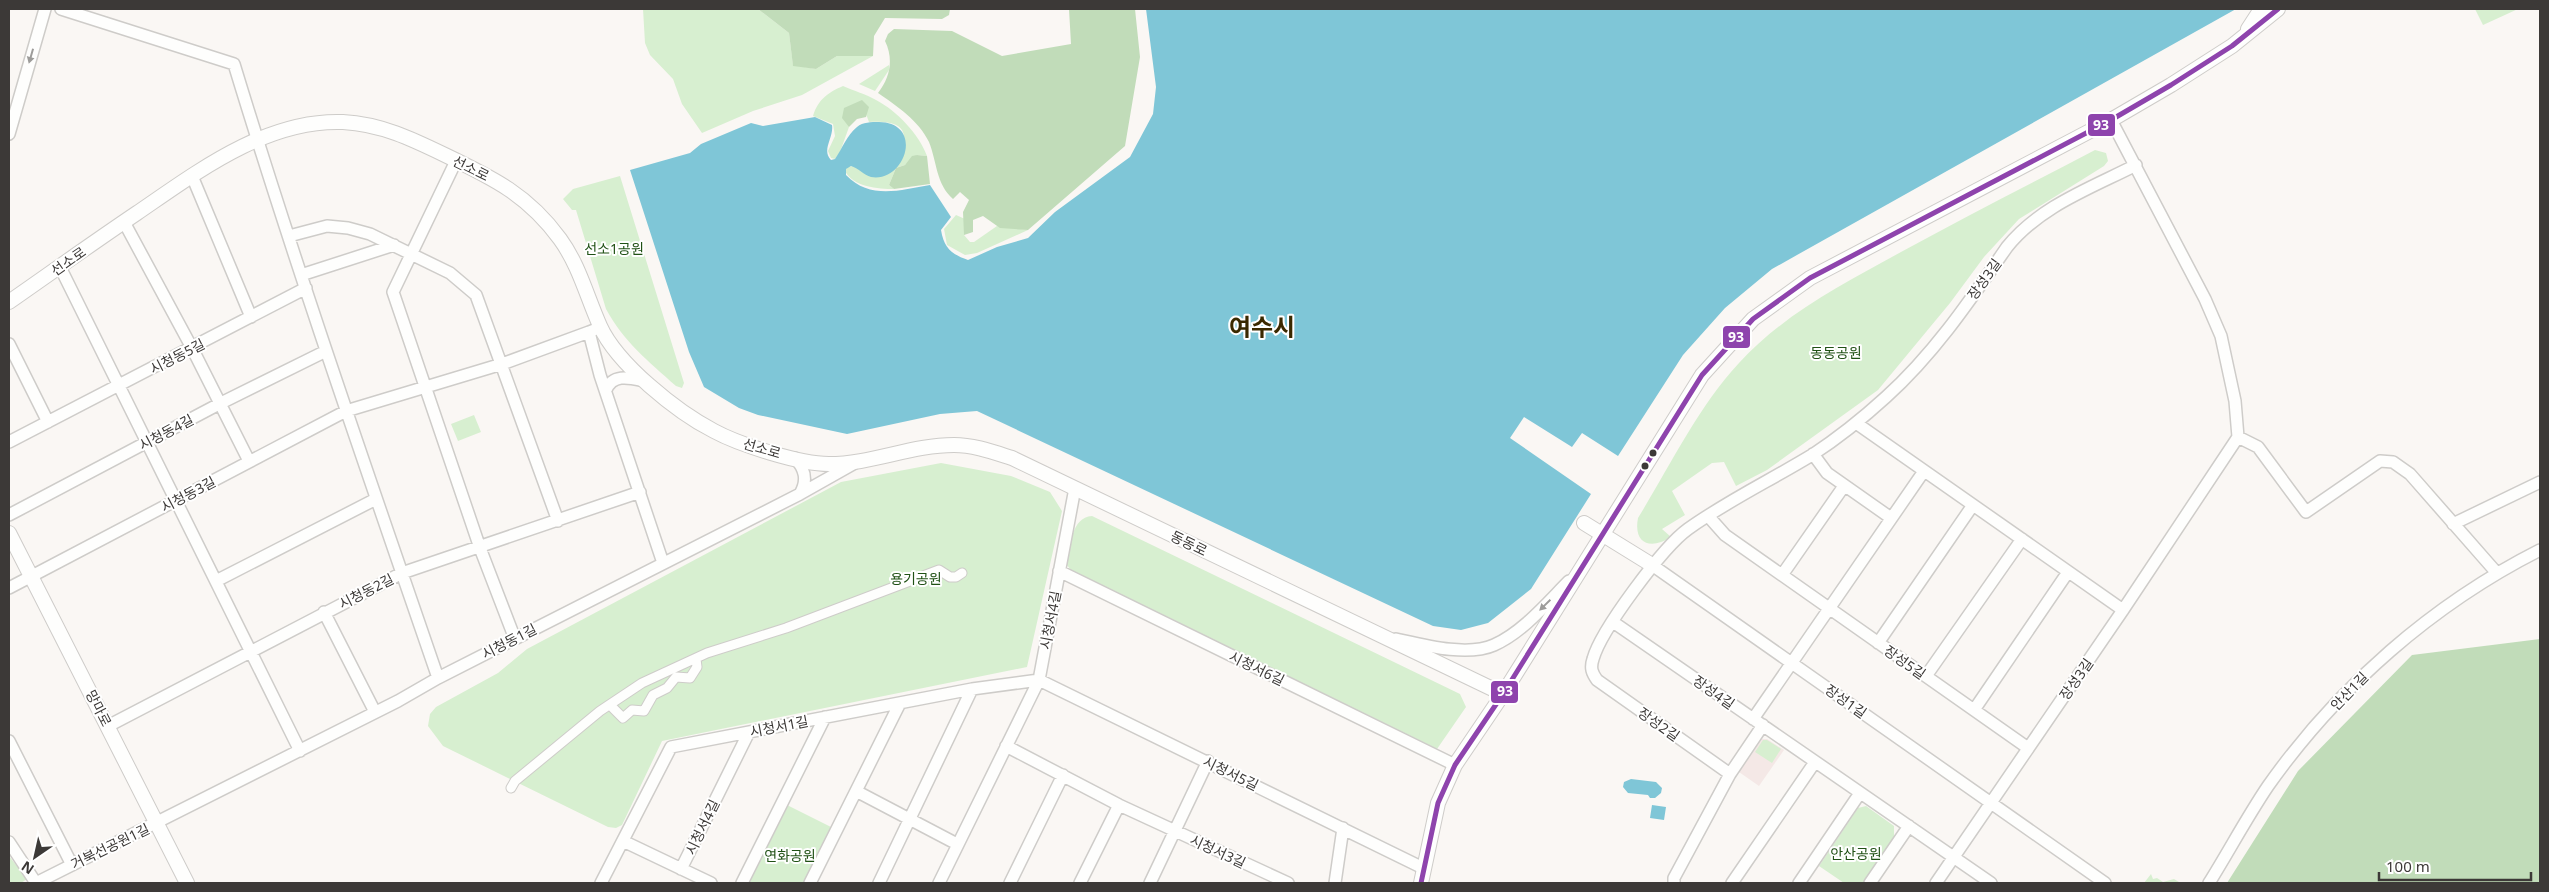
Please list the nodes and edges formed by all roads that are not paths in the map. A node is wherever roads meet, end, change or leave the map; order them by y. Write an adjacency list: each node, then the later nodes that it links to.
1 (45, 9): 7 (street, one-way to 7)
2 (61, 9): 8 (street)
3 (2261, 9): 5 (street)
4 (2278, 9): 5 (street)
5 (2242, 39): 6 (street)
6 (2111, 120): 10 (street); 57 (street)
7 (9, 134)
8 (256, 140): 9 (street, 선소로); 11 (street, 선소로); 13 (street)
9 (456, 161): 15 (street); 21 (street, 선소로)
10 (2136, 165): 33 (street, 장성3길); 34 (street)
11 (192, 176): 12 (street, 선소로); 20 (street)
12 (124, 222): 16 (street, 선소로); 23 (street)
13 (289, 236): 14 (street); 17 (street)
14 (394, 245): 15 (street); 17 (street)
15 (412, 254): 25 (street); 28 (street)
16 (60, 267): 19 (street, 선소로); 27 (street)
17 (301, 275): 18 (street)
18 (306, 288): 20 (street, 시청동5길); 24 (street)
19 (9, 302)
20 (251, 317): 23 (street, 시청동5길)
21 (594, 329): 25 (street, 시청동3길); 26 (street, 선소로); 29 (street)
22 (9, 344): 32 (street)
23 (192, 348): 27 (street, 시청동5길); 30 (street)
24 (326, 351): 30 (street, 시청동4길); 31 (street)
25 (502, 364): 28 (street, 시청동3길); 53 (street)
26 (645, 381): 29 (street); 38 (street, 선소로)
27 (120, 385): 32 (street, 시청동5길); 35 (street)
28 (424, 388): 31 (street, 시청동3길); 59 (street)
29 (606, 390): 45 (street)
30 (220, 403): 35 (street, 시청동4길); 40 (street)
31 (346, 411): 40 (street, 시청동3길); 47 (street)
32 (48, 422): 36 (street, 시청동5길)
33 (1856, 423): 37 (street, 장성3길); 41 (street)
34 (2238, 437): 55 (street); 74 (street, 장성3길)
35 (148, 441): 48 (street); 50 (street, 시청동4길)
36 (9, 442)
37 (1813, 454): 43 (street); 51 (street, 장성3길)
38 (794, 458): 39 (street, 선소로); 46 (street)
39 (862, 460): 44 (street, 동동로); 46 (street, 시청동1길)
40 (249, 461): 48 (street, 시청동3길)
41 (1924, 471): 49 (street); 52 (street)
42 (2540, 482): 55 (street)
43 (1844, 486): 52 (street); 69 (street)
44 (1075, 488): 63 (street, 시청서4길); 77 (street, 동동로)
45 (640, 492): 53 (street, 시청동2길); 61 (street)
46 (800, 494): 61 (street, 시청동1길)
47 (376, 499): 67 (street); 71 (street)
48 (176, 500): 70 (street, 시청동3길); 71 (street)
49 (1973, 505): 58 (street); 79 (street)
50 (9, 516)
51 (1709, 517): 62 (street, 장성3길); 69 (street, 장성5길)
52 (1891, 518): 73 (street)
53 (558, 521): 59 (street, 시청동2길)
54 (1584, 523): 57 (street, 장성1길)
55 (2454, 524): 66 (street)
56 (9, 533): 70 (street, 망마로)
57 (1604, 533): 62 (street, 장성1길); 64 (street)
58 (2022, 539): 65 (street); 83 (street)
59 (480, 548): 67 (street, 시청동2길); 78 (street)
60 (2540, 550): 66 (street, 안산1길)
61 (664, 562): 78 (street, 시청동1길)
62 (1652, 565): 76 (street, 장성2길); 82 (street, 장성1길)
63 (1059, 571): 85 (street, 시청서4길); 102 (street, 시청서6길)
64 (1580, 571): 77 (street, one-way to 77); 87 (street)
65 (2068, 572): 74 (street); 90 (street)
66 (2496, 572): 143 (street, 안산1길)
67 (402, 573): 75 (street, 시청동2길); 84 (street)
68 (962, 573): 81 (street)
69 (1782, 575): 73 (street, 장성5길)
70 (31, 577): 72 (street, 시청동3길); 94 (street, 망마로)
71 (216, 581): 80 (street)
72 (9, 588)
73 (1830, 608): 79 (street, 장성5길); 82 (street)
74 (2123, 610): 98 (street, 장성3길)
75 (324, 612): 80 (street, 시청동2길); 91 (street)
76 (1613, 622): 93 (street, 장성4길); 103 (street, 장성2길)
77 (1385, 637): 87 (street, 동동로)
78 (515, 639): 84 (street, 시청동1길)
79 (1878, 642): 83 (street, 장성5길)
80 (250, 651): 94 (street, 시청동2길); 99 (street)
81 (696, 659): 89 (street); 89 (street)
82 (1792, 663): 93 (street); 108 (street, 장성1길)
83 (1926, 676): 90 (street, 장성5길)
84 (438, 678): 91 (street, 시청동1길)
85 (1039, 680): 86 (street, 시청서1길); 97 (street, 시청서4길); 100 (street, 시청서5길)
86 (972, 689): 88 (street, 시청서1길); 110 (street)
87 (1503, 694): 102 (street)
88 (900, 703): 92 (street, 시청서1길); 106 (street)
89 (610, 705): 105 (street)
90 (1974, 710): 98 (street, 장성5길)
91 (375, 712): 99 (street, 시청동1길)
92 (825, 717): 95 (street, 시청서1길); 126 (street)
93 (1758, 722): 101 (street, 장성4길); 103 (street)
94 (108, 726): 111 (street, 망마로)
95 (749, 732): 115 (street, 시청서1길); 121 (street, 시청서4길)
96 (9, 741): 119 (street)
97 (1006, 746): 104 (street); 117 (street, 시청서4길)
98 (2028, 748): 108 (street, 장성3길)
99 (300, 751): 111 (street, 시청동1길)
100 (1208, 761): 113 (street, 시청서5길); 114 (street)
101 (1815, 762): 107 (street, 장성4길); 137 (street)
102 (1455, 765): 120 (street)
103 (1730, 774): 136 (street)
104 (1063, 775): 109 (street); 130 (street)
105 (511, 788)
106 (856, 791): 110 (street); 127 (street)
107 (1860, 793): 112 (street, 장성4길); 138 (street)
108 (1991, 803): 118 (street, 장성3길); 142 (street, 장성1길)
109 (1119, 805): 114 (street); 131 (street)
110 (909, 819): 117 (street); 128 (street)
111 (157, 824): 119 (street, 거북선공원1길); 123 (street, 망마로)
112 (1909, 826): 118 (street, 장성4길); 139 (street)
113 (1343, 828): 120 (street, 시청서5길); 134 (street)
114 (1175, 831): 132 (street); 133 (street, 시청서3길)
115 (623, 840): 121 (street, 시청서4길); 124 (street, 시청서1길)
116 (9, 842): 122 (street)
117 (957, 844): 129 (street, 시청서4길)
118 (1953, 857): 140 (street, 장성3길); 141 (street, 장성4길)
119 (72, 865): 122 (street, 거북선공원1길)
120 (1423, 868): 135 (street)
121 (681, 869): 125 (street, 시청서4길)
122 (36, 883)
123 (188, 883)
124 (601, 883)
125 (711, 883)
126 (742, 883)
127 (810, 883)
128 (879, 883)
129 (939, 883)
130 (1010, 883)
131 (1080, 883)
132 (1151, 883)
133 (1288, 883)
134 (1335, 883)
135 (1421, 883)
136 (1674, 883)
137 (1732, 883)
138 (1799, 883)
139 (1870, 883)
140 (1936, 883)
141 (1991, 883)
142 (2104, 883)
143 (2209, 883)

